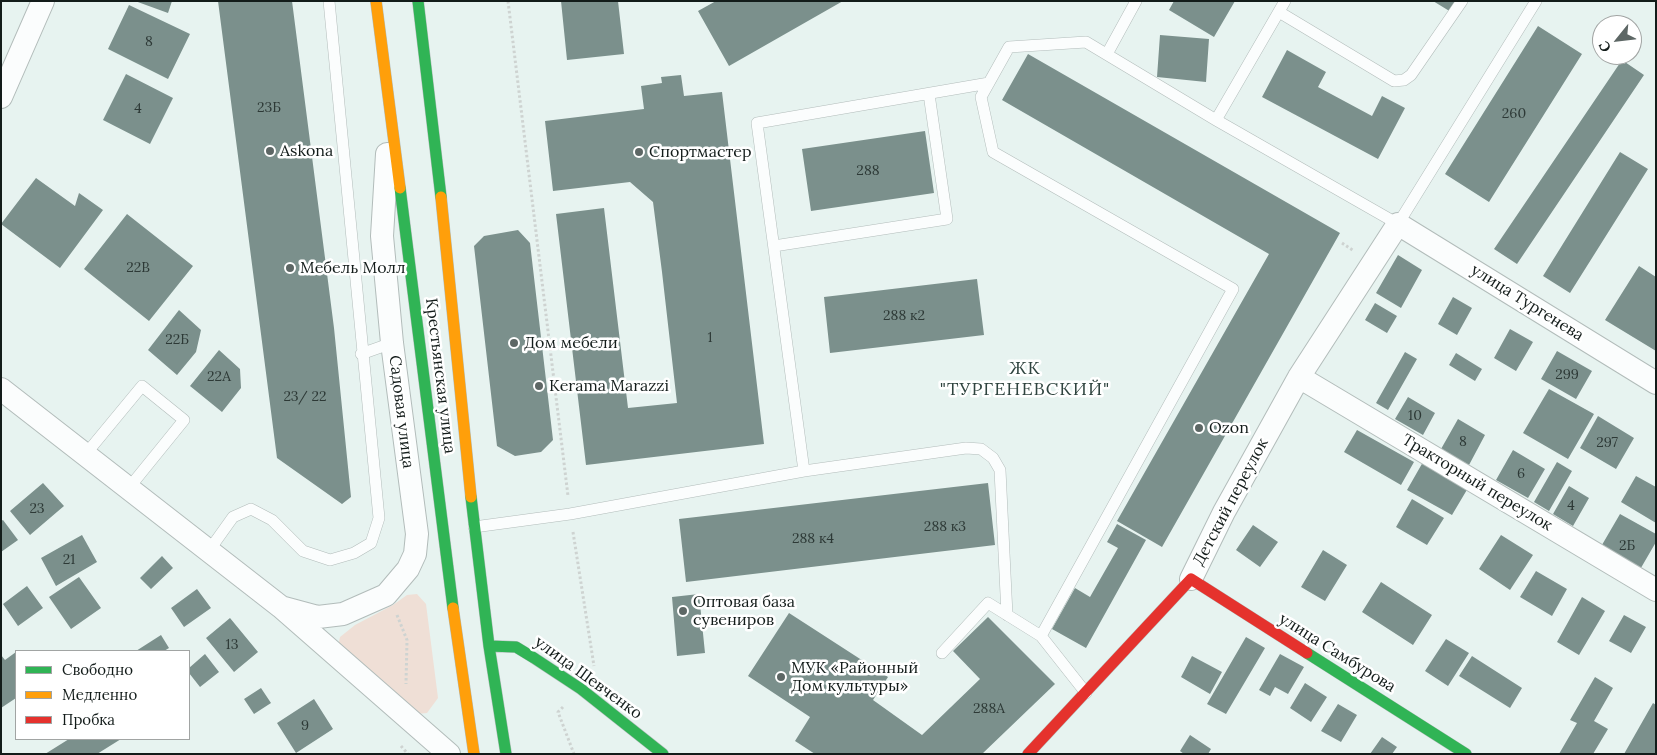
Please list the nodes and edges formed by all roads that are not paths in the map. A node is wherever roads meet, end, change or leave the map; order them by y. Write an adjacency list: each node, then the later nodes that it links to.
1 (43, 1): 12 (street)
2 (329, 1): 18 (lane)
3 (376, 1): 13 (main road, Крестьянская улица)
4 (418, 1): 25 (main road, Крестьянская улица)
5 (1136, 1): 9 (lane)
6 (1462, 1): 8 (lane)
7 (1536, 1): 15 (lane)
8 (1282, 6): 14 (lane)
9 (1107, 54): 10 (lane); 14 (lane)
10 (989, 83): 11 (lane); 31 (lane)
11 (929, 94): 16 (lane); 16 (lane)
12 (1, 97)
13 (390, 108): 17 (street, Садовая улица); 33 (main road, Крестьянская улица)
14 (1216, 120): 15 (lane)
15 (1398, 224): 19 (street, Детский переулок); 20 (street, улица Тургенева)
16 (774, 246): 23 (lane)
17 (392, 344): 18 (lane); 29 (street, Садовая улица)
18 (361, 354): 26 (lane)
19 (1299, 377): 27 (street, Детский переулок); 28 (street, Тракторный переулок)
20 (1656, 382)
21 (1, 389): 22 (street, Садовая улица)
22 (85, 455): 24 (street, Садовая улица); 24 (lane)
23 (804, 471): 25 (lane); 30 (lane)
24 (128, 488): 26 (street, Садовая улица)
25 (474, 527): 32 (main road, Крестьянская улица)
26 (208, 552): 29 (street, Садовая улица)
27 (1190, 579): 35 (main road, Детский переулок); 41 (main road, улица Самбурова)
28 (1656, 590)
29 (281, 607): 36 (street, Садовая улица)
30 (1007, 615): 31 (lane); 34 (lane)
31 (1041, 636): 35 (lane)
32 (489, 646): 33 (main road, улица Шевченко); 38 (main road, Крестьянская улица); 39 (main road, улица Шевченко)
33 (458, 650): 37 (main road, Крестьянская улица)
34 (942, 653)
35 (1086, 693): 40 (main road, Детский переулок)
36 (449, 754)
37 (474, 754)
38 (506, 754)
39 (663, 754)
40 (1028, 754)
41 (1466, 754)

